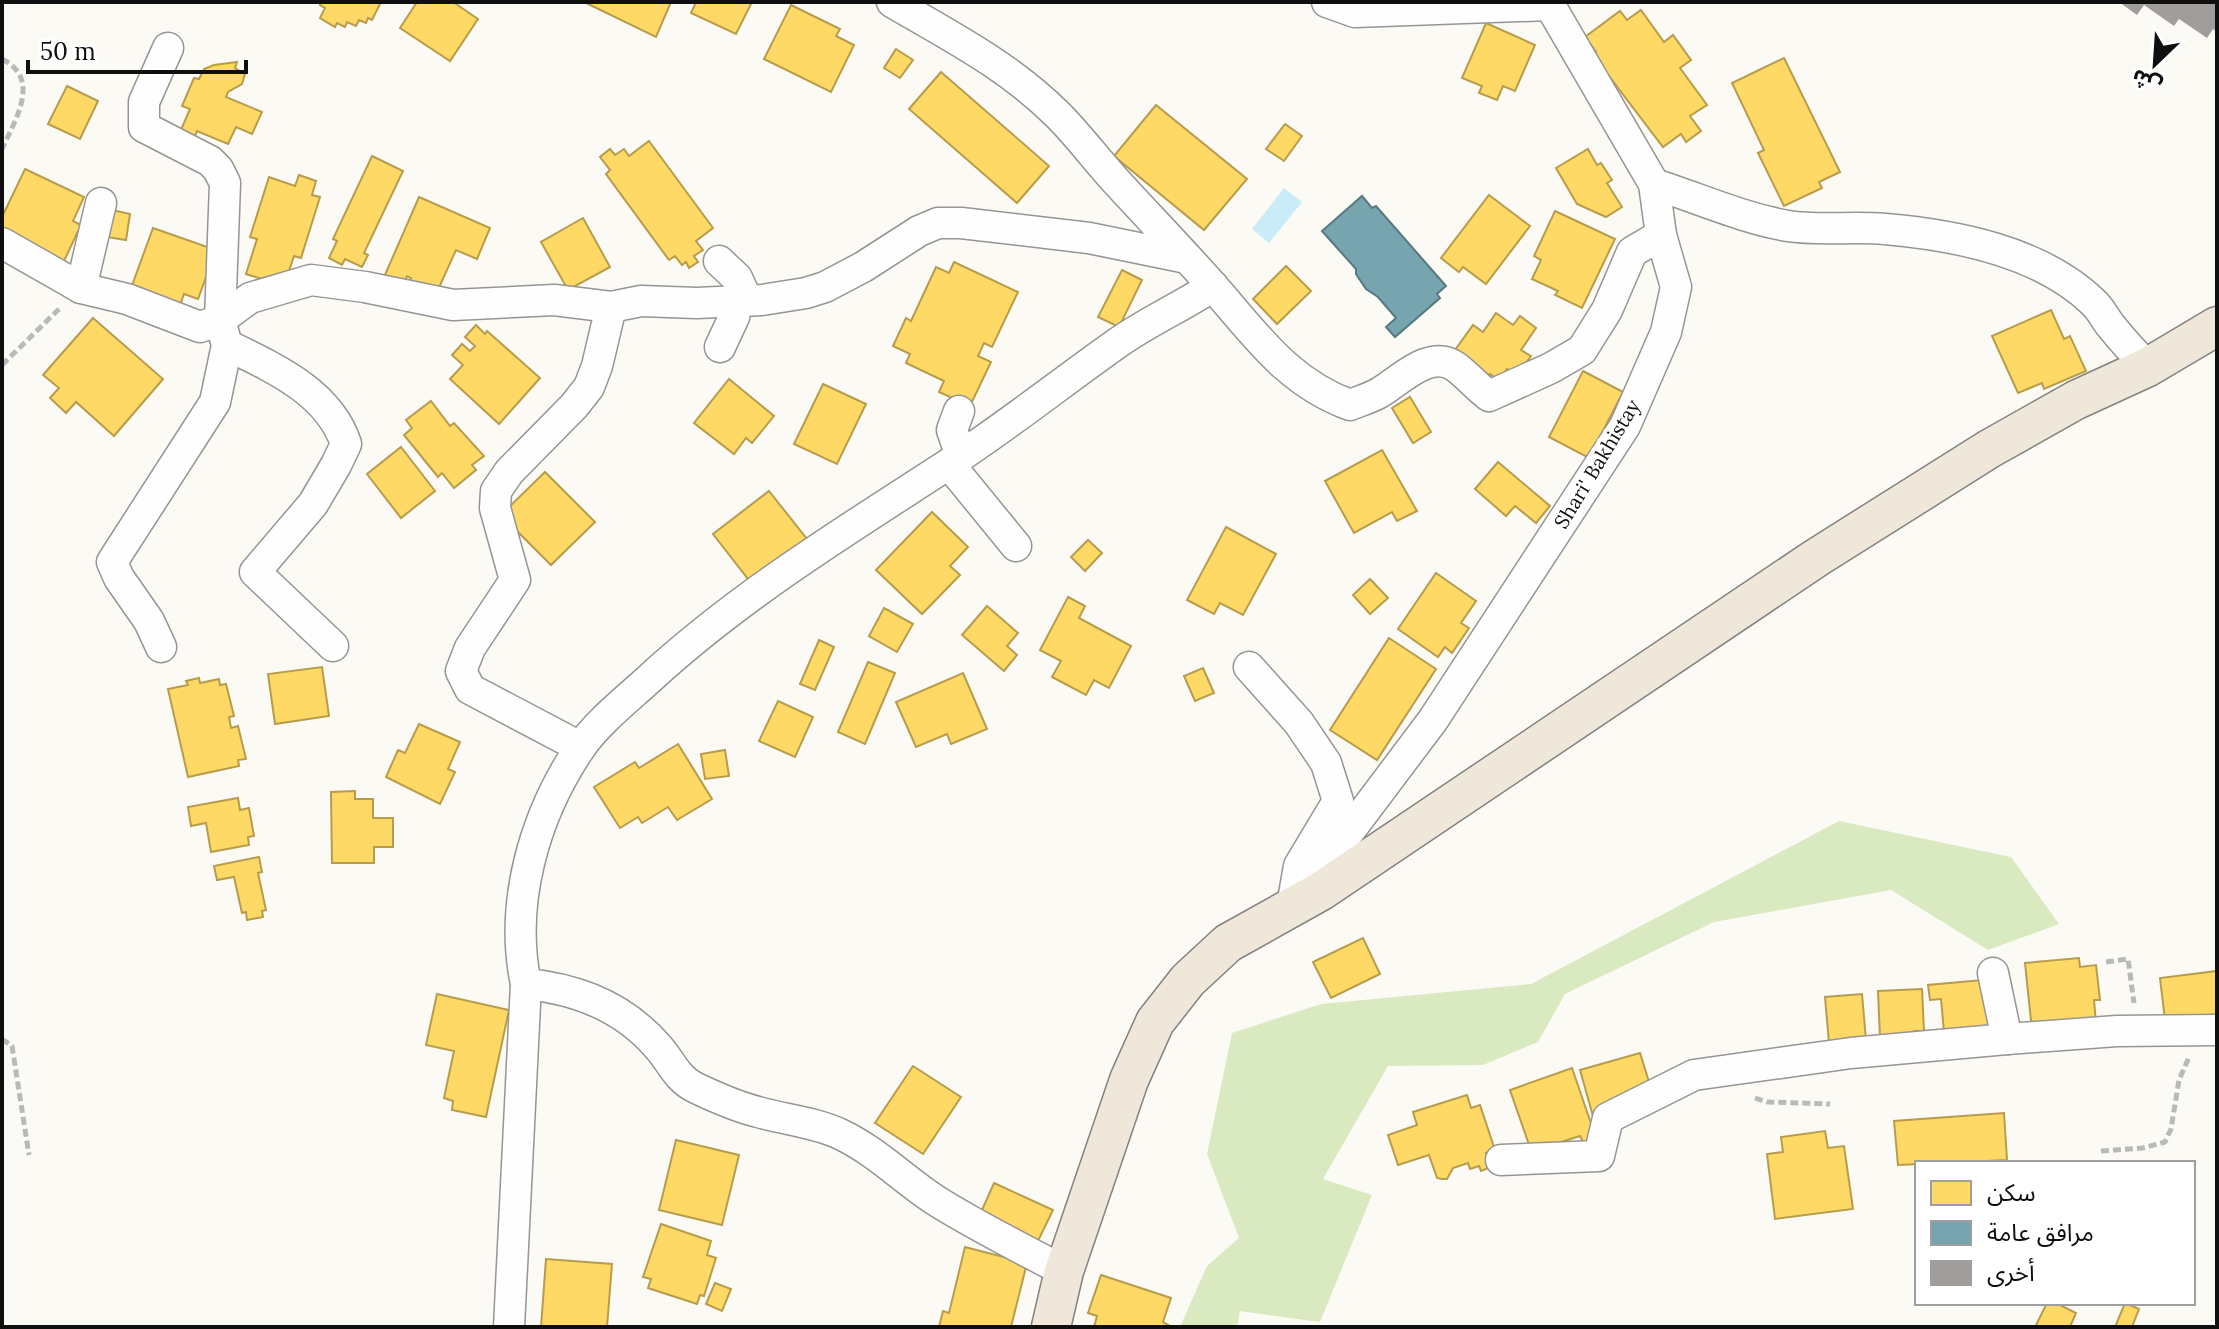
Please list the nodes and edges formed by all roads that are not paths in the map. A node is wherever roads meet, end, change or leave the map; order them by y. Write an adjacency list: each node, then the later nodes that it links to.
1 (892, 2): 9 (street)
2 (1327, 2): 3 (street)
3 (1549, 3): 5 (street)
4 (168, 48): 16 (street)
5 (1654, 184): 7 (street, Shari' Bakhistay); 18 (street)
6 (101, 203): 12 (street)
7 (1661, 235): 11 (street); 26 (street, Shari' Bakhistay)
8 (2, 243): 12 (street)
9 (1187, 258): 11 (street); 13 (street)
10 (719, 261): 13 (street)
11 (1213, 286): 20 (street)
12 (81, 288): 16 (street)
13 (742, 301): 14 (street); 17 (street)
14 (611, 307): 16 (street); 25 (street)
15 (2217, 326): 18 (main road)
16 (224, 332): 22 (street); 23 (street)
17 (720, 347)
18 (2148, 367): 26 (main road)
19 (959, 411): 20 (street)
20 (955, 460): 21 (street); 25 (street)
21 (1016, 546)
22 (333, 646)
23 (161, 647)
24 (1249, 667): 26 (street)
25 (580, 747): 28 (street)
26 (1306, 898): 32 (main road)
27 (1993, 973): 30 (street)
28 (526, 984): 32 (street); 33 (street)
29 (2209, 1030): 30 (street)
30 (2007, 1039): 31 (street)
31 (1501, 1160)
32 (1064, 1271): 34 (main road)
33 (509, 1327)
34 (1051, 1327)

